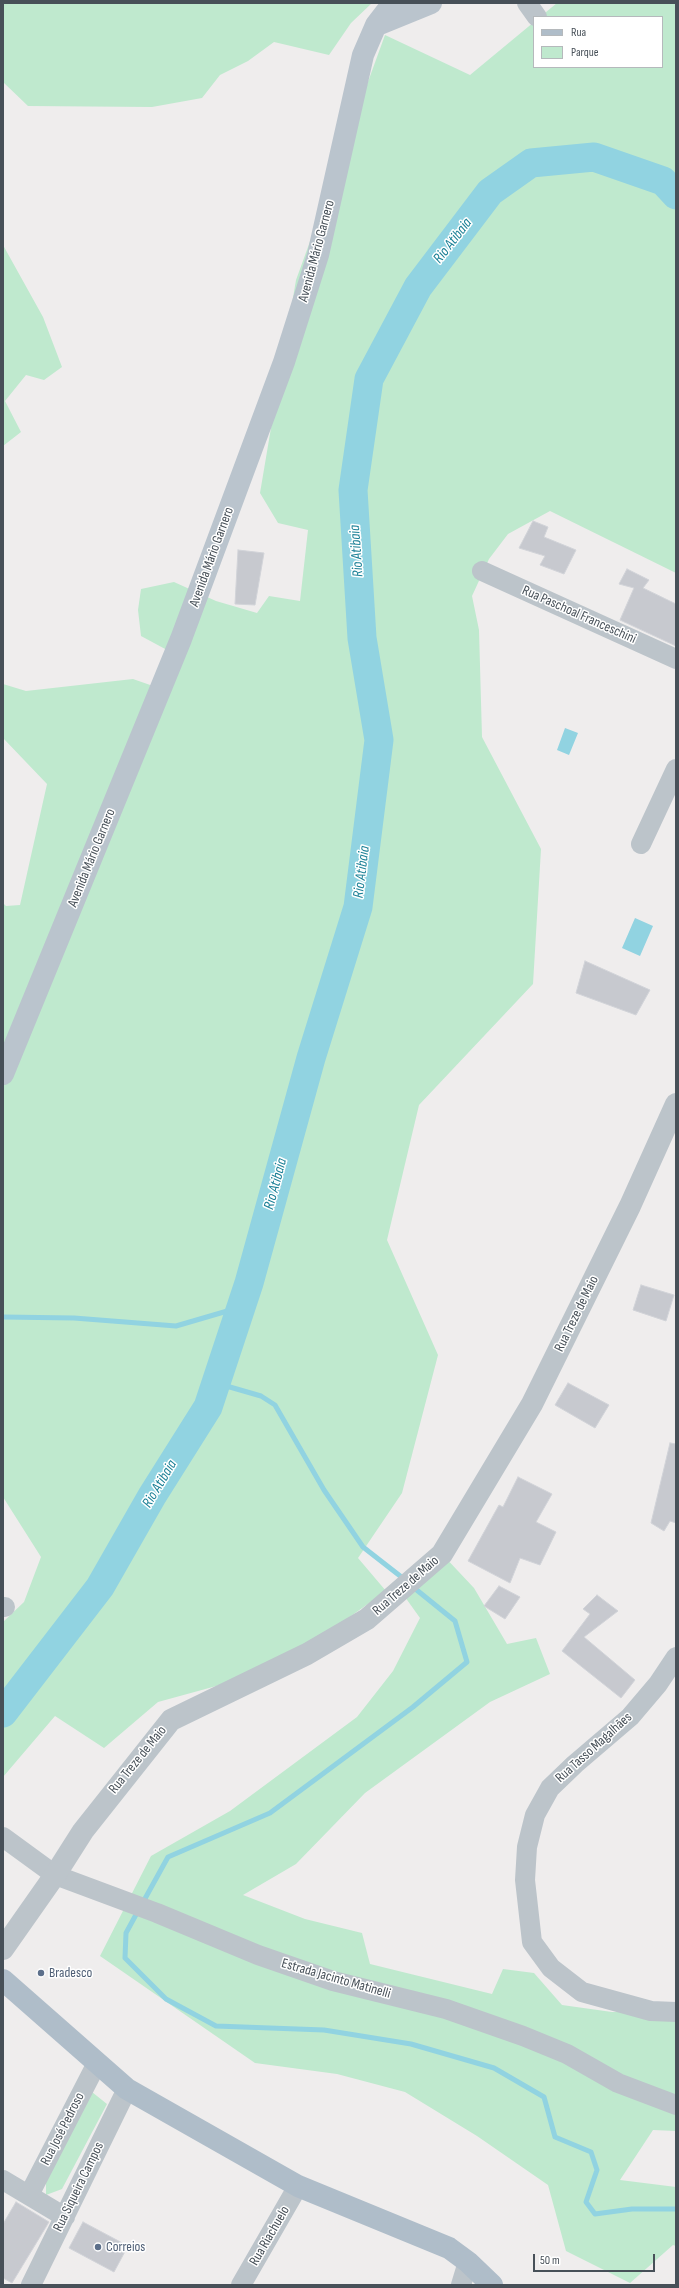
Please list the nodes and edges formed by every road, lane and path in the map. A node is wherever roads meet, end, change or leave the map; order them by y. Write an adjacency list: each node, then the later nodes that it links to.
1 (393, 3): 5 (main road, Avenida Mário Garnero)
2 (431, 3): 5 (main road)
3 (527, 3): 4 (street)
4 (536, 16)
5 (376, 25): 10 (main road, Avenida Mário Garnero)
6 (482, 571): 7 (street, Rua Paschoal Franceschini)
7 (676, 659)
8 (676, 769): 9 (street)
9 (641, 844)
10 (3, 1074)
11 (676, 1105): 14 (street, Rua Treze de Maio)
12 (676, 1657): 17 (street, Rua Tasso Magalhães)
13 (3, 1838): 14 (street, Estrada Jacinto Matinelli)
14 (56, 1875): 15 (street, Rua Treze de Maio); 20 (street, Estrada Jacinto Matinelli)
15 (3, 1949)
16 (3, 1980): 18 (main road)
17 (676, 2012)
18 (97, 2063): 19 (main road); 23 (street, Rua José Pedroso)
19 (127, 2089): 22 (main road); 24 (street, Rua Siqueira Campos)
20 (676, 2105)
21 (3, 2180): 23 (street)
22 (298, 2186): 25 (main road); 27 (street, Rua Riachuelo)
23 (29, 2195): 24 (street)
24 (65, 2217): 26 (street, Rua Siqueira Campos)
25 (468, 2262): 28 (street); 29 (main road)
26 (31, 2285)
27 (242, 2285)
28 (461, 2285)
29 (492, 2285)

